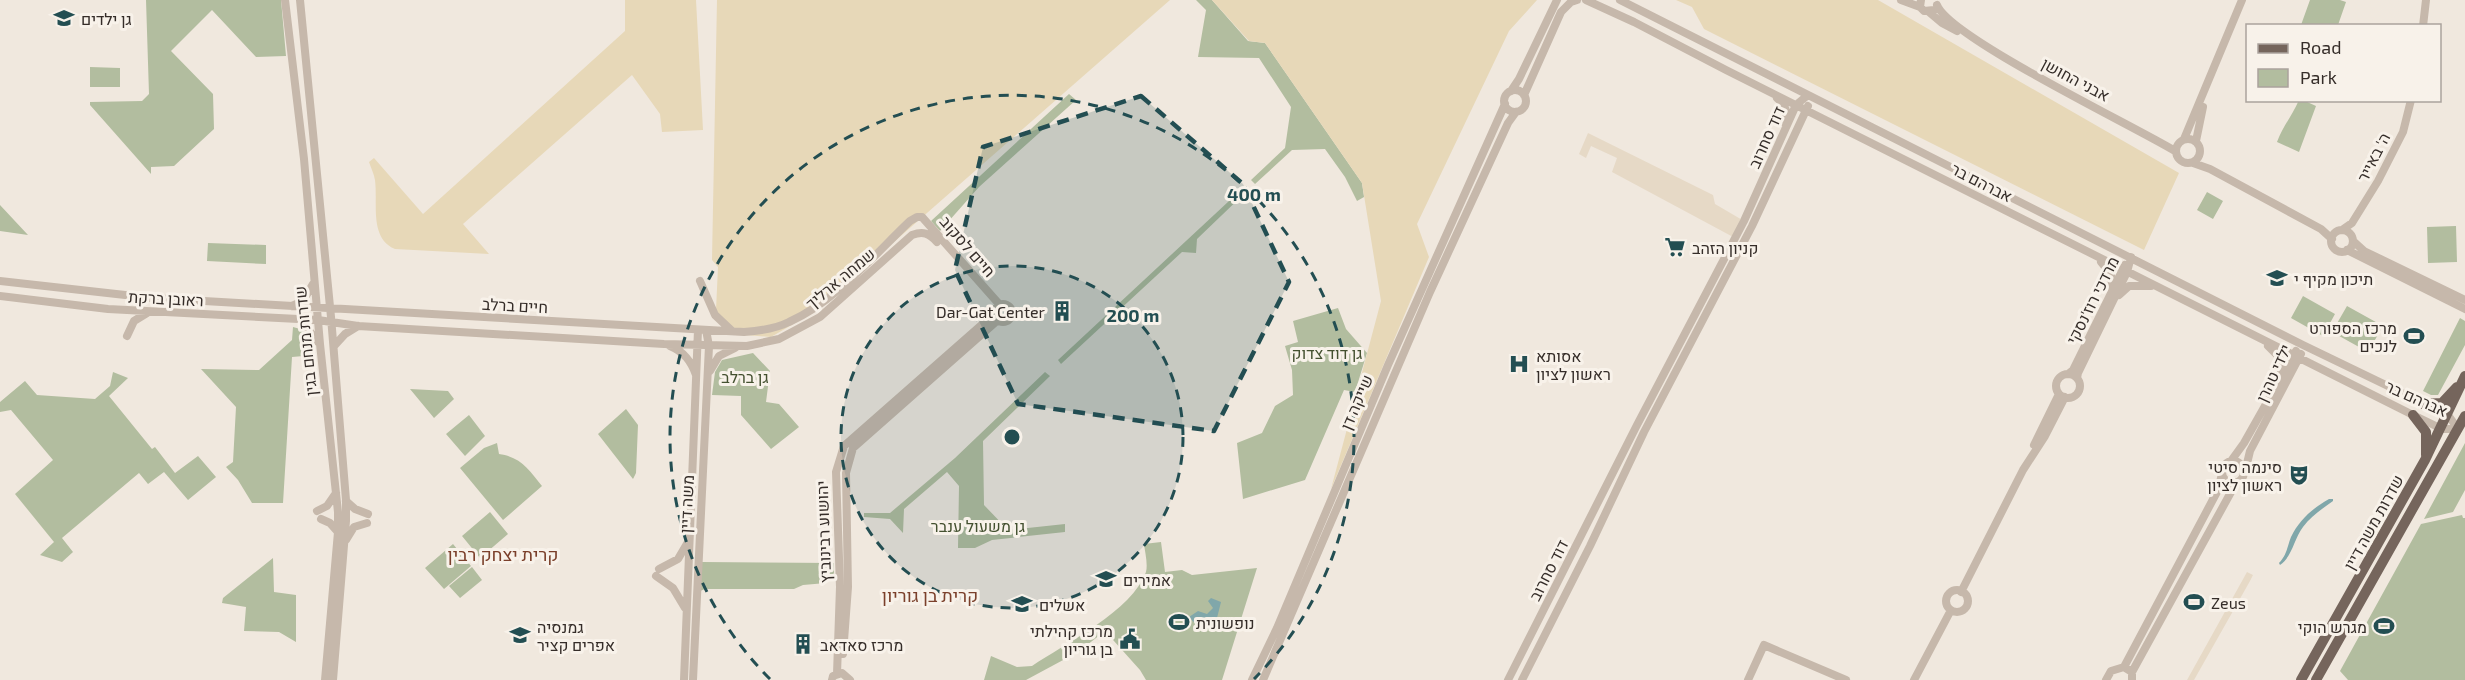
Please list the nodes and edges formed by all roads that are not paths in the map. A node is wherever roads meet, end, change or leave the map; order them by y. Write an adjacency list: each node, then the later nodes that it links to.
1 (285, 0): 49 (street, שדרות מנחם בגין)
2 (300, 0): 52 (street, שדרות מנחם בגין)
3 (1557, 0): 16 (street)
4 (1577, 0): 18 (street)
5 (1586, 0): 17 (street, אברהם בר)
6 (1620, 0): 19 (street, אברהם בר)
7 (1901, 0): 11 (street)
8 (2242, 0): 15 (street)
9 (2426, 0): 13 (street)
10 (1936, 2): 12 (street); 14 (street, אבני החושן)
11 (1920, 3): 12 (street, אבני החושן)
12 (1929, 12): 14 (street, אבני החושן)
13 (2423, 24)
14 (1984, 45): 26 (street, אבני החושן)
15 (2212, 74): 27 (street); 28 (street)
16 (1511, 91): 18 (street); 21 (street)
17 (1770, 92): 22 (street, אברהם בר); 30 (street)
18 (1524, 95): 24 (street)
19 (1808, 95): 22 (street, דוד סחרוב); 23 (street, דוד סחרוב); 46 (street, אברהם בר)
20 (2410, 102): 37 (street, ה' באייר)
21 (1505, 104): 24 (street); 115 (street, שייקה דן)
22 (1797, 105): 23 (street, אברהם בר); 30 (street, דוד סחרוב)
23 (1807, 111): 25 (street, אברהם בר); 29 (street, דוד סחרוב)
24 (1516, 112): 116 (street, שייקה דן)
25 (1833, 123): 29 (street); 45 (street, אברהם בר)
26 (2154, 139): 27 (street, אבני החושן); 31 (street, אבני החושן)
27 (2182, 140): 28 (street); 31 (street)
28 (2196, 141): 32 (street)
29 (1792, 143): 35 (street, דוד סחרוב)
30 (1777, 149): 117 (street, דוד סחרוב)
31 (2175, 151): 33 (street)
32 (2200, 155): 33 (street); 34 (street)
33 (2193, 163): 34 (street)
34 (2210, 169): 38 (street)
35 (1758, 215): 39 (street); 118 (street, דוד סחרוב)
36 (910, 221): 62 (street, חיים לסקוב); 69 (street, שמחה ארליך)
37 (2352, 223): 40 (street, ה' באייר); 42 (street)
38 (2320, 229): 40 (street); 43 (street)
39 (1761, 231)
40 (2340, 231): 42 (street); 43 (street)
41 (925, 233): 62 (street, חיים לסקוב); 78 (street, שמחה ארליך)
42 (2352, 238): 44 (street); 55 (street)
43 (2332, 239): 44 (street)
44 (2348, 250): 60 (street)
45 (2095, 256): 47 (street, אברהם בר); 53 (street)
46 (2131, 257): 47 (street, מרדכי רוז'נסקי); 75 (street, אברהם בר)
47 (2124, 271): 51 (street, אברהם בר); 53 (street, מרדכי רוז'נסקי); 56 (street, מרדכי רוז'נסקי)
48 (0, 281): 57 (street, ראובן ברקת)
49 (314, 281): 57 (street); 58 (street, שדרות מנחם בגין)
50 (700, 281): 69 (street)
51 (2159, 288): 56 (street); 71 (street, אברהם בר)
52 (329, 292): 59 (street, שדרות מנחם בגין); 61 (street, שדרות מנחם בגין)
53 (2111, 294): 80 (street, מרדכי רוז'נסקי)
54 (0, 296): 63 (street, ראובן ברקת)
55 (2465, 300)
56 (2112, 305): 81 (street, מרדכי רוז'נסקי)
57 (290, 308): 58 (street, ראובן ברקת)
58 (317, 309): 59 (street, ראובן ברקת); 65 (street, שדרות מנחם בגין)
59 (330, 309): 61 (street, חיים ברלב); 66 (street, שדרות מנחם בגין)
60 (2465, 309)
61 (342, 311): 68 (street, חיים ברלב)
62 (997, 311): 109 (street, יהושוע רבינוביץ)
63 (148, 312): 64 (street, ראובן ברקת); 70 (street)
64 (300, 319): 65 (street, ראובן ברקת); 72 (street)
65 (318, 320): 66 (street, ראובן ברקת); 72 (street, שדרות מנחם בגין)
66 (332, 322): 67 (street, חיים ברלב); 76 (street, שדרות מנחם בגין)
67 (358, 326): 73 (street, חיים ברלב); 76 (street)
68 (702, 330): 69 (street, שמחה ארליך); 74 (street, משה דיין); 77 (street, משה דיין)
69 (744, 332)
70 (127, 336)
71 (2256, 336): 79 (street, אברהם בר); 84 (street)
72 (320, 344): 97 (street, שדרות מנחם בגין)
73 (664, 344): 74 (street, חיים ברלב); 82 (street)
74 (699, 345): 77 (street, שמחה ארליך); 82 (street, משה דיין)
75 (2303, 345): 79 (street, ילדי טהרן); 86 (street, אברהם בר)
76 (334, 346): 98 (street, שדרות מנחם בגין)
77 (709, 346): 78 (street, שמחה ארליך); 82 (street, משה דיין)
78 (740, 346): 82 (street)
79 (2296, 356): 84 (street, ילדי טהרן); 87 (street, אברהם בר); 94 (street, ילדי טהרן)
80 (2068, 374): 81 (street); 85 (street)
81 (2077, 378): 85 (street)
82 (702, 379): 102 (street, משה דיין); 113 (street, משה דיין)
83 (2463, 379): 86 (main road); 88 (main road, שדרות משה דיין)
84 (2278, 381): 93 (street, ילדי טהרן)
85 (2062, 396): 104 (street)
86 (2421, 404): 88 (street, אברהם בר)
87 (2414, 415): 90 (street, אברהם בר); 92 (main road)
88 (2448, 416): 90 (main road, שדרות משה דיין); 91 (street, אברהם בר)
89 (2465, 416): 91 (main road, שדרות משה דיין)
90 (2442, 429): 91 (street, אברהם בר); 92 (main road, שדרות משה דיין)
91 (2458, 429): 107 (main road, שדרות משה דיין)
92 (2425, 460): 123 (main road, שדרות משה דיין)
93 (2231, 461): 94 (street); 95 (street)
94 (2244, 472): 96 (street)
95 (2222, 474): 96 (street); 108 (street)
96 (2236, 483): 108 (street)
97 (336, 492): 99 (street); 101 (street, שדרות מנחם בגין)
98 (346, 500): 103 (street, שדרות מנחם בגין); 103 (street)
99 (317, 511)
100 (321, 519): 101 (street)
101 (338, 532): 110 (street, שדרות מנחם בגין)
102 (690, 533): 106 (street, משה דיין); 106 (street)
103 (344, 546): 111 (street, שדרות מנחם בגין)
104 (1961, 591): 105 (street); 105 (street)
105 (1951, 610): 121 (street)
106 (687, 613): 112 (street, משה דיין)
107 (2328, 659): 123 (main road, שדרות משה דיין); 124 (main road)
108 (2129, 673): 122 (street)
109 (837, 675): 114 (street)
110 (326, 680)
111 (333, 680)
112 (684, 680)
113 (693, 680)
114 (850, 680)
115 (1252, 680)
116 (1263, 680)
117 (1508, 680)
118 (1522, 680)
119 (1748, 680): 120 (street)
120 (1846, 680)
121 (1914, 680)
122 (2106, 680)
123 (2306, 680)
124 (2328, 680)

